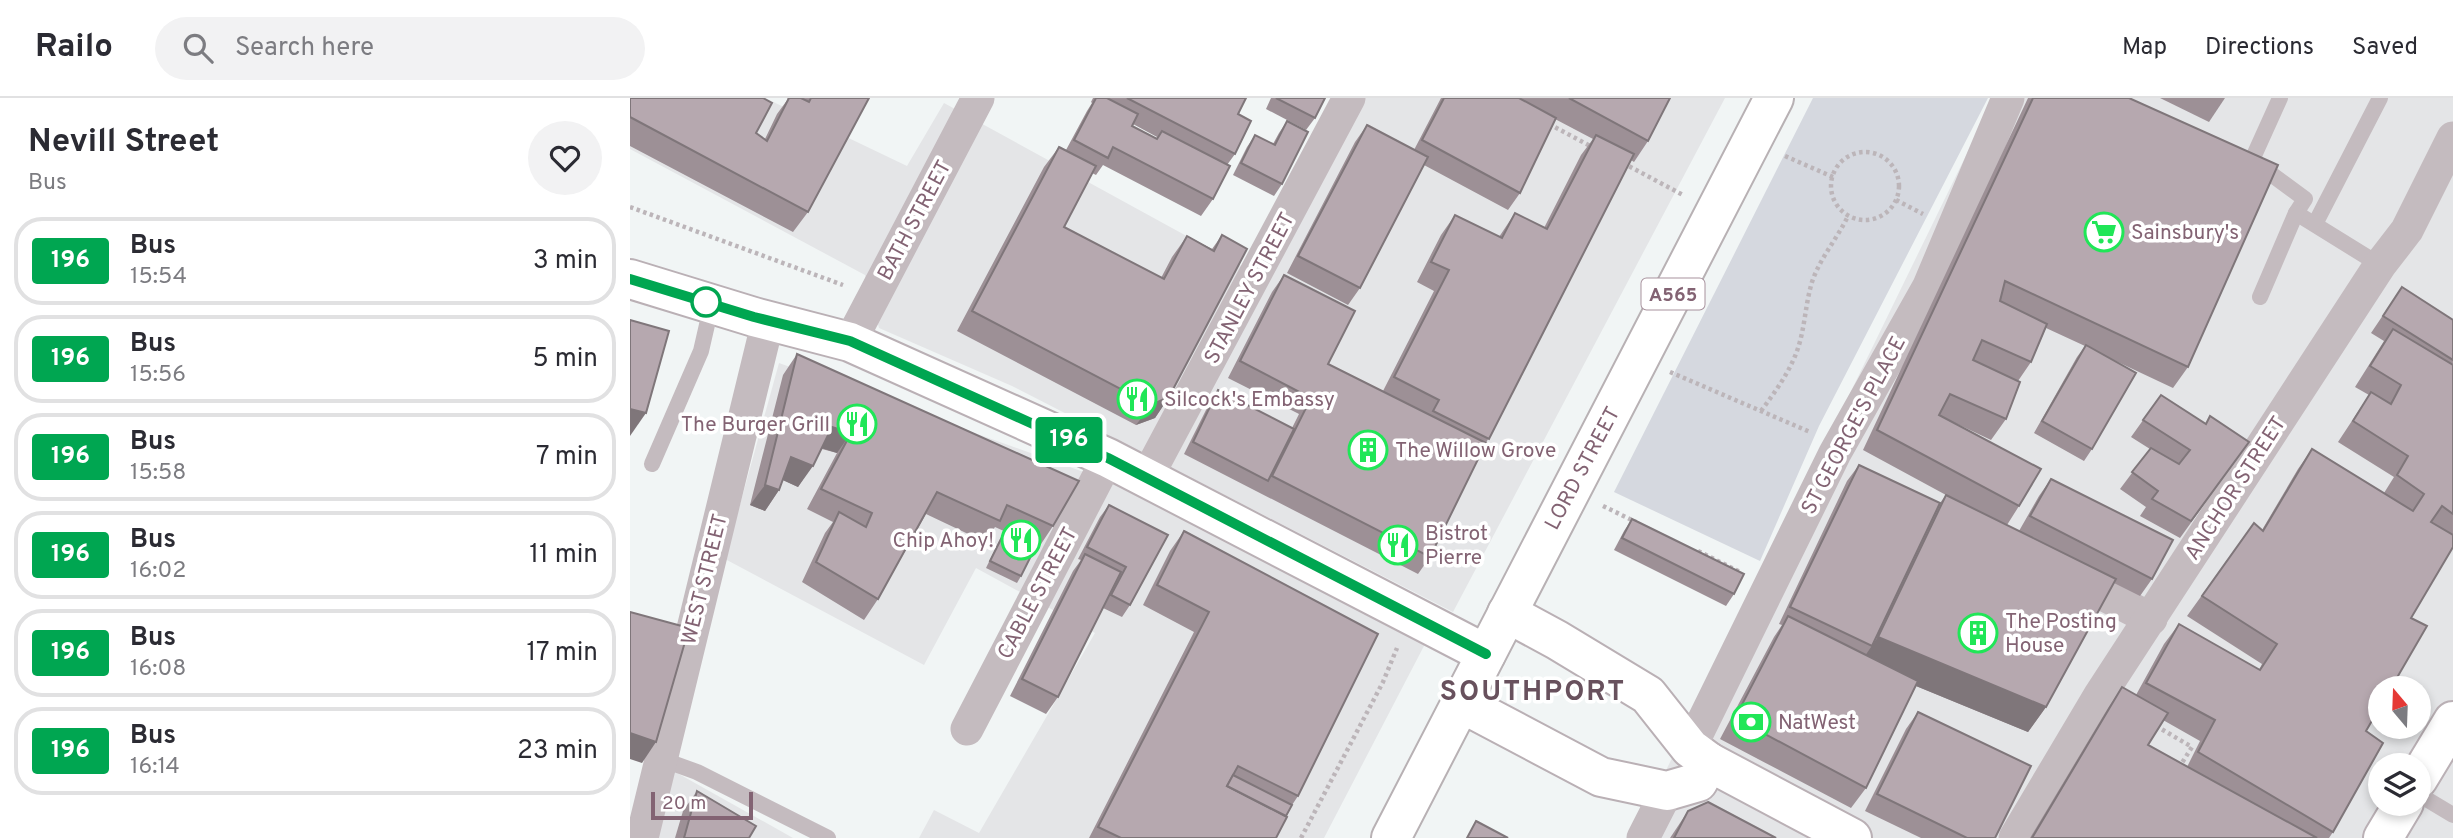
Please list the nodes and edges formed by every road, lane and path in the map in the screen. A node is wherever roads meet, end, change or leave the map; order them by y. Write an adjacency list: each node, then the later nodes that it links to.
1 (978, 98): 20 (street, BATH STREET)
2 (1349, 98): 30 (street, STANLEY STREET)
3 (1774, 98): 9 (main road, LORD STREET / A565)
4 (2008, 98): 27 (street, ST GEORGE'S PLACE)
5 (2280, 98): 15 (lane)
6 (2381, 98): 17 (lane)
7 (1548, 123): 10 (path)
8 (2453, 138): 18 (street, ANCHOR STREET)
9 (1752, 142): 12 (path); 14 (main road, LORD STREET / A565)
10 (1596, 149)
11 (1620, 162): 14 (path)
12 (1832, 177): 16 (path); 16 (path)
13 (630, 207): 20 (path)
14 (1715, 212): 25 (main road, LORD STREET / A565)
15 (2296, 213): 17 (lane); 21 (lane)
16 (1848, 216): 26 (path)
17 (2315, 224): 18 (lane)
18 (2380, 265): 37 (street, ANCHOR STREET)
19 (630, 279): 22 (main road)
20 (874, 296): 24 (street, BATH STREET)
21 (2260, 297)
22 (712, 303): 23 (main road); 29 (lane)
23 (768, 321): 24 (main road); 44 (street, WEST STREET)
24 (850, 341): 28 (main road)
25 (1639, 359): 26 (path); 31 (main road, LORD STREET / A565)
26 (1762, 411): 27 (path)
27 (1845, 454): 35 (street, ST GEORGE'S PLACE)
28 (1108, 458): 30 (main road); 42 (street, CABLE STREET)
29 (652, 464)
30 (1147, 477): 38 (main road)
31 (1571, 490): 32 (path); 36 (main road, LORD STREET / A565)
32 (1638, 523)
33 (1697, 551): 35 (path)
34 (2041, 562): 37 (street)
35 (1770, 585): 45 (street, ST GEORGE'S PLACE)
36 (1507, 613): 38 (main road, LORD STREET / A565); 45 (main road)
37 (2151, 619): 39 (street, ANCHOR STREET)
38 (1486, 654): 40 (main road, LORD STREET / A565)
39 (2100, 695): 46 (path); 56 (street, ANCHOR STREET)
40 (1461, 703): 45 (main road); 52 (main road, LORD STREET / A565)
41 (2453, 721): 43 (main road)
42 (967, 729)
43 (2431, 757)
44 (661, 759): 50 (street, WEST STREET); 51 (lane)
45 (1691, 771): 53 (street); 54 (main road); 55 (main road)
46 (2173, 777)
47 (2431, 802): 48 (lane)
48 (2453, 815)
49 (2396, 816): 57 (main road)
50 (642, 838)
51 (828, 838)
52 (1391, 838)
53 (1643, 838)
54 (1804, 838)
55 (1852, 838)
56 (2015, 838)
57 (2383, 838)

